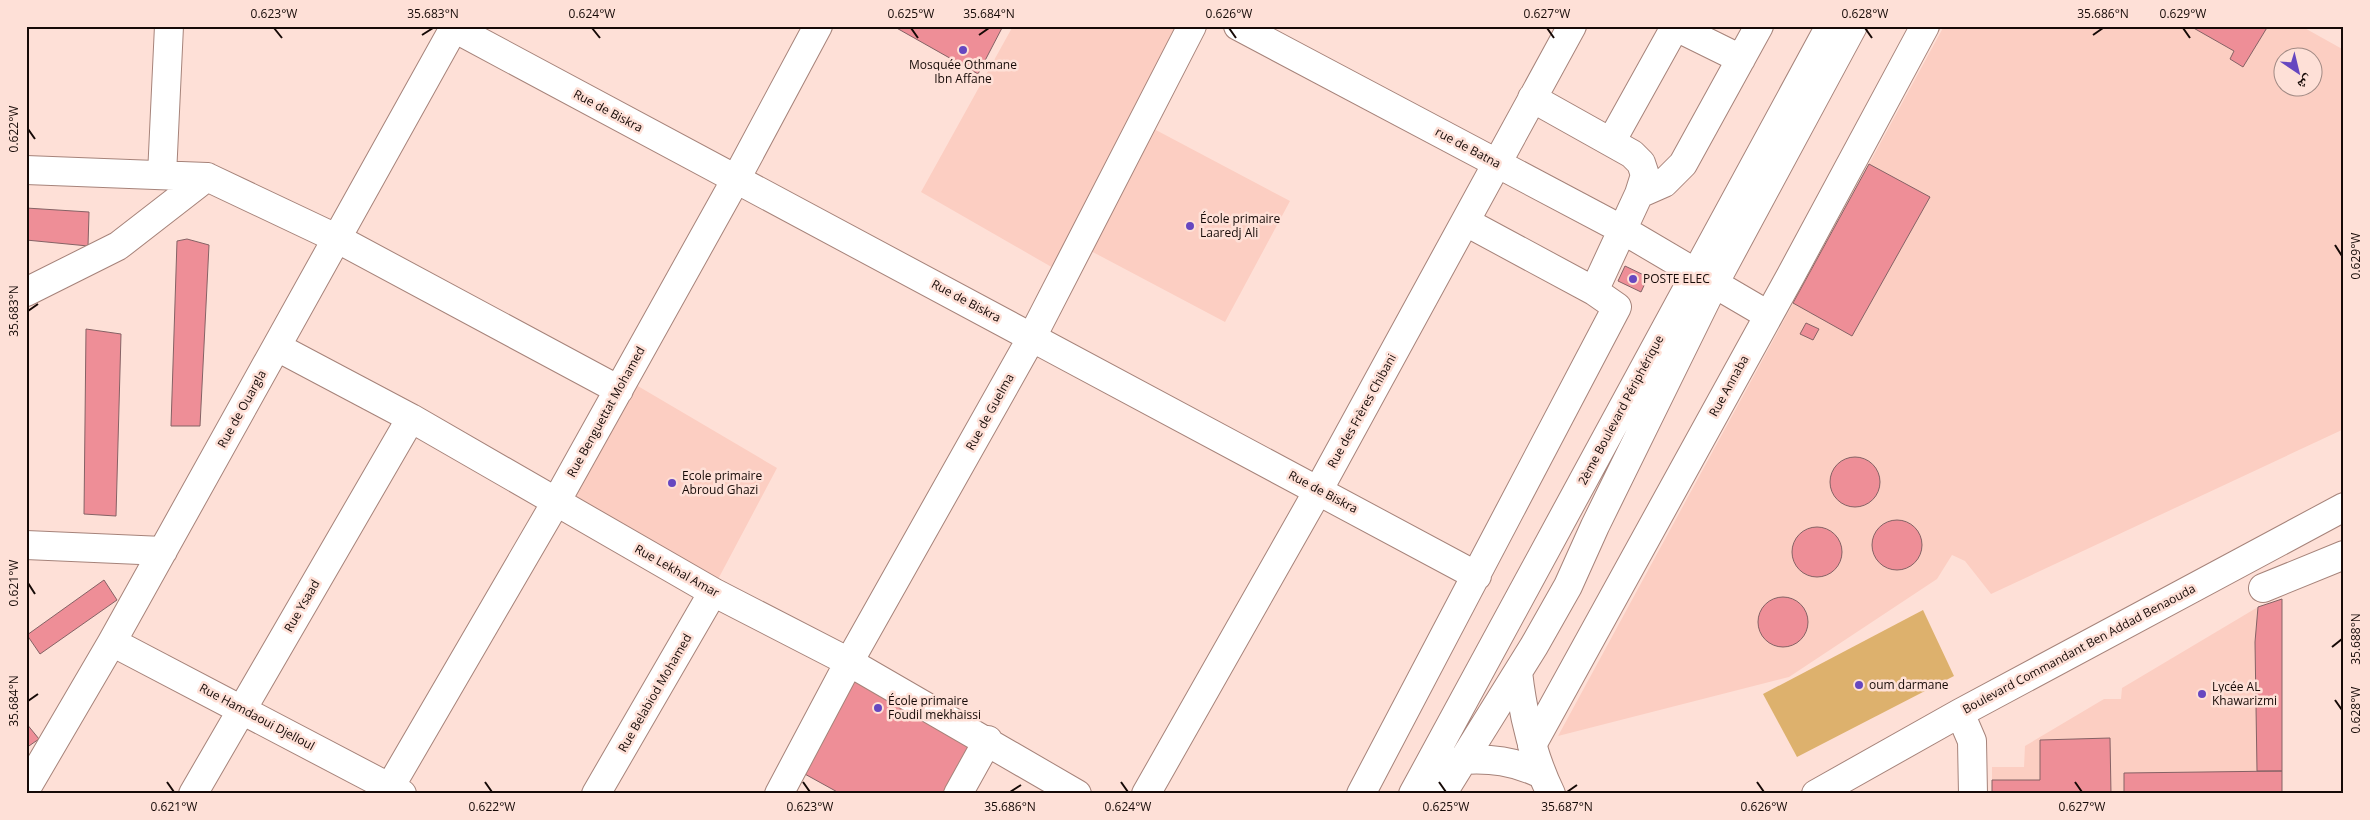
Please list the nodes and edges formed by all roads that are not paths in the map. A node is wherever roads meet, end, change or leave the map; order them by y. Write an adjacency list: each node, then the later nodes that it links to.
1 (169, 26): 17 (street)
2 (818, 26): 19 (street, Rue Benguettat Mohamed)
3 (1192, 26): 28 (street, Rue de Guelma)
4 (1238, 26): 15 (street, rue de Batna)
5 (1572, 26): 13 (street, Rue des Frères Chibani)
6 (1760, 26): 12 (street)
7 (1830, 26): 24 (street, 2ème Boulevard Périphérique)
8 (1853, 26): 24 (street, 2ème Boulevard Périphérique)
9 (1925, 26): 27 (street, Rue Annaba)
10 (454, 27): 19 (street, Rue de Biskra); 23 (street, Rue de Ouargla)
11 (1674, 27): 12 (street); 14 (street)
12 (1741, 59): 20 (street)
13 (1532, 98): 14 (street); 15 (street, Rue des Frères Chibani)
14 (1611, 142): 20 (street)
15 (1496, 163): 21 (street, Rue des Frères Chibani); 22 (street, rue de Batna)
16 (26, 170): 17 (street)
17 (162, 175): 18 (street)
18 (206, 177): 23 (street); 26 (street)
19 (736, 179): 28 (street, Rue de Biskra); 30 (street, Rue Benguettat Mohamed)
20 (1639, 194): 22 (street)
21 (1466, 222): 25 (street); 32 (street, Rue des Frères Chibani)
22 (1623, 230): 24 (street, rue de Batna); 25 (street)
23 (338, 239): 29 (street, Rue de Ouargla); 30 (street)
24 (1705, 278): 27 (street, rue de Batna); 43 (street, 2ème Boulevard Périphérique); 59 (street, 2ème Boulevard Périphérique)
25 (1594, 291): 38 (street)
26 (26, 292)
27 (1768, 315): 47 (street, Rue Annaba)
28 (1032, 337): 32 (street, Rue de Biskra); 42 (street, Rue de Guelma)
29 (278, 347): 31 (street, Rue Lekhal Amar); 36 (street, Rue de Ouargla)
30 (619, 390): 33 (street, Rue Benguettat Mohamed)
31 (412, 418): 33 (street, Rue Lekhal Amar); 44 (street, Rue Ysaad)
32 (1318, 489): 38 (street, Rue de Biskra); 57 (street, Rue des Frères Chibani)
33 (556, 502): 40 (street, Rue Lekhal Amar); 51 (street, Rue Benguettat Mohamed)
34 (2344, 507): 45 (street, Boulevard Commandant Ben Addad Benaouda)
35 (26, 545): 36 (street)
36 (163, 551): 41 (street, Rue de Ouargla)
37 (2344, 555): 39 (street)
38 (1477, 576): 58 (street)
39 (2263, 588)
40 (714, 592): 42 (street, Rue Lekhal Amar); 53 (street, Rue Belabiod Mohamed)
41 (112, 642): 44 (street, Rue Hamdaoui Djelloul); 50 (street, Rue de Ouargla)
42 (849, 662): 46 (street, Rue Lekhal Amar); 54 (street, Rue de Guelma)
43 (1518, 672): 47 (street); 48 (street, 2ème Boulevard Périphérique)
44 (242, 709): 51 (street, Rue Hamdaoui Djelloul); 52 (street, Rue Ysaad)
45 (1960, 713): 61 (street, Boulevard Commandant Ben Addad Benaouda); 62 (street)
46 (988, 740): 55 (street); 56 (street, Rue Lekhal Amar)
47 (1532, 745): 49 (street)
48 (1461, 760): 49 (street); 60 (street, 2ème Boulevard Périphérique)
49 (1546, 784)
50 (26, 790)
51 (393, 791)
52 (193, 794)
53 (596, 794)
54 (779, 794)
55 (958, 794)
56 (1077, 794)
57 (1146, 794)
58 (1361, 794)
59 (1413, 794)
60 (1442, 794)
61 (1816, 794)
62 (1972, 794)

